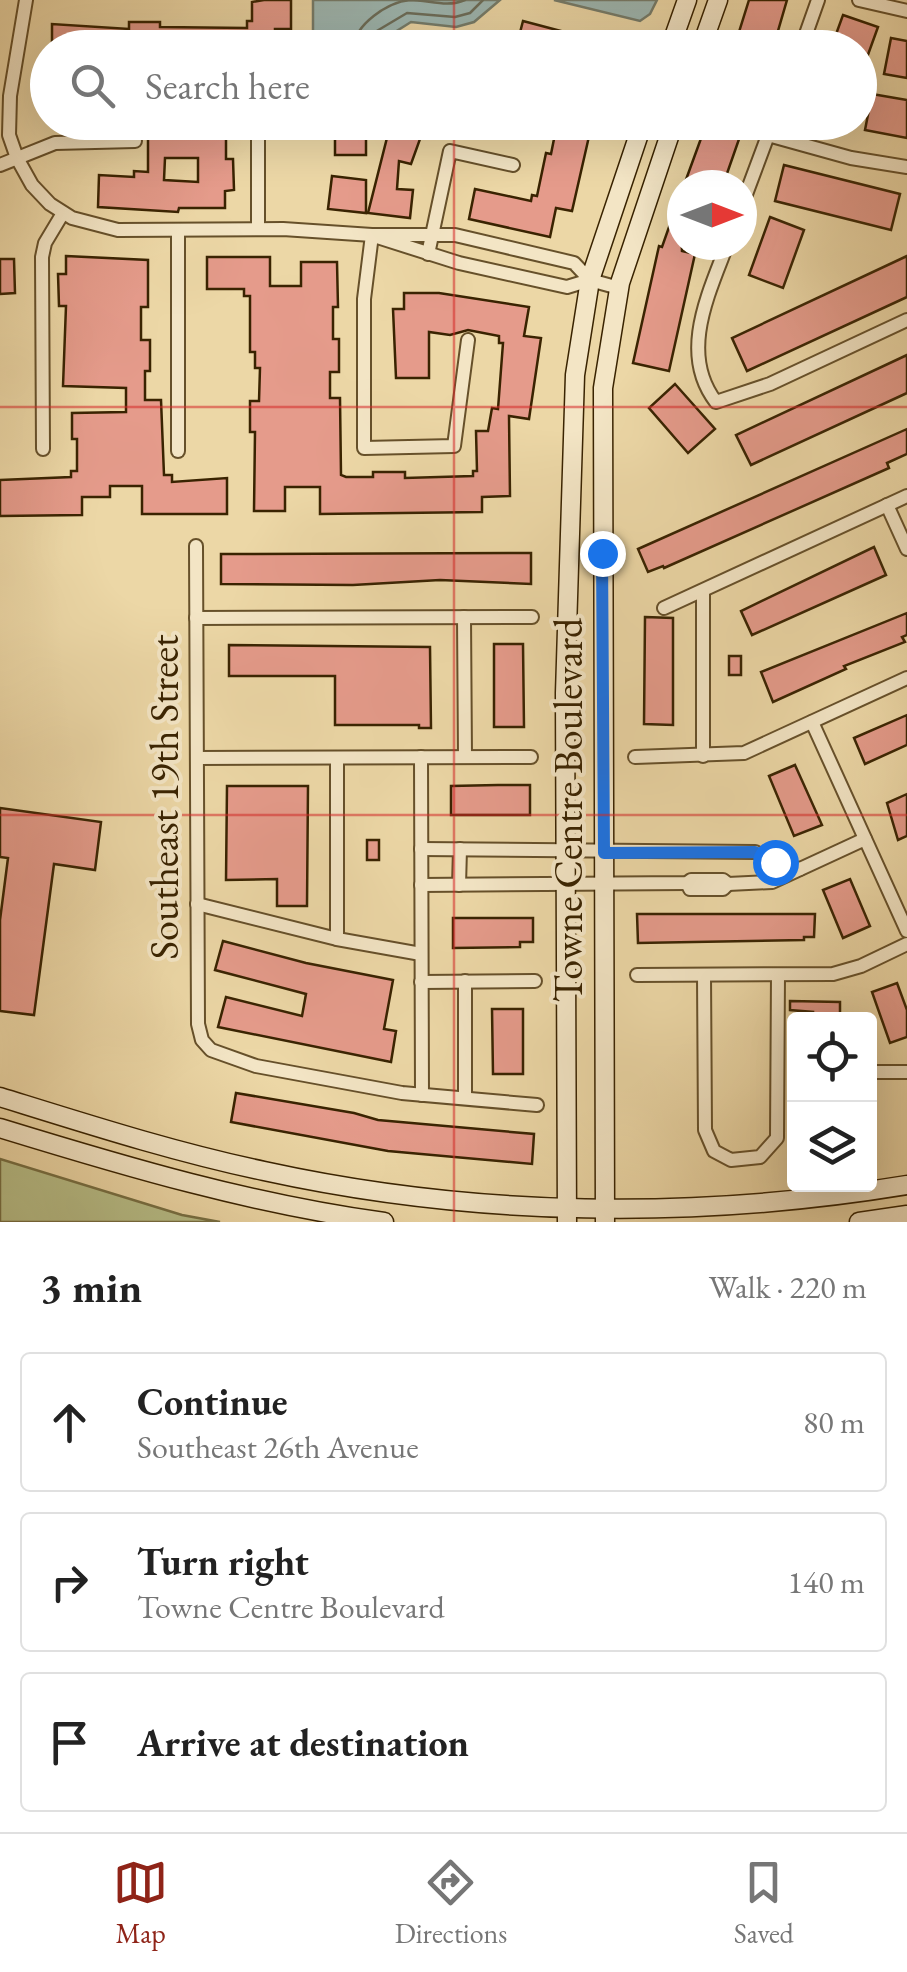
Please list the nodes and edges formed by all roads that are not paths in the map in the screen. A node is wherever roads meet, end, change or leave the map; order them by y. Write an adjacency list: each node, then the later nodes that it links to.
1 (26, 0): 16 (street)
2 (687, 0): 7 (street)
3 (718, 0): 8 (street)
4 (818, 0): 9 (street)
5 (860, 0): 6 (street)
6 (907, 10)
7 (676, 30)
8 (707, 30)
9 (807, 30)
10 (258, 140): 22 (street)
11 (637, 140): 28 (street, Towne Centre Boulevard)
12 (668, 140): 29 (street, Towne Centre Boulevard)
13 (766, 140): 20 (street)
14 (800, 140): 19 (street)
15 (136, 141): 16 (street)
16 (17, 158): 17 (street); 21 (street)
17 (0, 164)
18 (513, 165): 25 (street)
19 (907, 167)
20 (755, 170)
21 (63, 213): 23 (street); 34 (street)
22 (258, 229): 23 (street); 24 (street)
23 (178, 230): 35 (street)
24 (372, 235): 25 (street); 26 (street); 31 (street)
25 (432, 235): 26 (street); 28 (street)
26 (428, 254): 28 (street)
27 (721, 260): 30 (street)
28 (590, 280): 29 (street); 32 (street, Towne Centre Boulevard)
29 (619, 288): 33 (street, Towne Centre Boulevard)
30 (907, 320)
31 (468, 340)
32 (572, 435): 33 (street); 38 (street, Towne Centre Boulevard)
33 (602, 436): 39 (street, Towne Centre Boulevard)
34 (42, 448)
35 (178, 450)
36 (907, 496): 37 (street)
37 (887, 505): 41 (street); 42 (street)
38 (572, 541): 39 (street); 59 (street, Towne Centre Boulevard)
39 (602, 543): 60 (street, Towne Centre Boulevard)
40 (196, 546): 46 (street, Southeast 19th Street)
41 (907, 549)
42 (703, 590): 43 (street); 49 (street)
43 (664, 608)
44 (464, 617): 45 (street); 46 (street); 51 (street)
45 (532, 617)
46 (196, 618): 54 (street, Southeast 19th Street)
47 (907, 678): 48 (street)
48 (812, 722): 49 (street); 56 (street)
49 (703, 756): 53 (street)
50 (421, 757): 51 (street); 55 (street); 57 (street)
51 (465, 757): 52 (street)
52 (531, 757)
53 (635, 757)
54 (197, 758): 55 (street); 66 (street, Southeast 19th Street)
55 (337, 758): 68 (street)
56 (865, 840): 61 (street); 67 (street)
57 (421, 850): 58 (street); 62 (street)
58 (460, 850): 59 (street); 63 (street)
59 (565, 852): 60 (street); 65 (street, Towne Centre Boulevard)
60 (604, 853): 61 (street); 64 (street, Towne Centre Boulevard)
61 (800, 869): 64 (street)
62 (421, 885): 63 (street); 70 (street)
63 (459, 885): 65 (street)
64 (604, 885): 65 (street); 88 (street, Towne Centre Boulevard)
65 (565, 886): 87 (street, Towne Centre Boulevard)
66 (198, 904): 68 (street); 81 (street, Southeast 19th Street)
67 (907, 931)
68 (338, 939): 70 (street)
69 (907, 944): 73 (street)
70 (422, 954): 75 (street)
71 (637, 974): 72 (street)
72 (704, 974): 73 (street); 77 (street)
73 (778, 974): 77 (street)
74 (535, 980): 76 (street)
75 (422, 982): 76 (street); 81 (street)
76 (465, 982): 83 (street)
77 (778, 1072): 78 (street)
78 (787, 1072)
79 (877, 1072): 80 (street)
80 (907, 1072)
81 (422, 1095): 83 (street)
82 (0, 1096): 87 (street)
83 (466, 1098): 84 (street)
84 (538, 1105)
85 (0, 1128): 90 (street)
86 (907, 1184): 88 (street)
87 (566, 1215): 88 (street)
88 (605, 1215)
89 (907, 1215): 91 (street)
90 (384, 1222)
91 (860, 1222)

